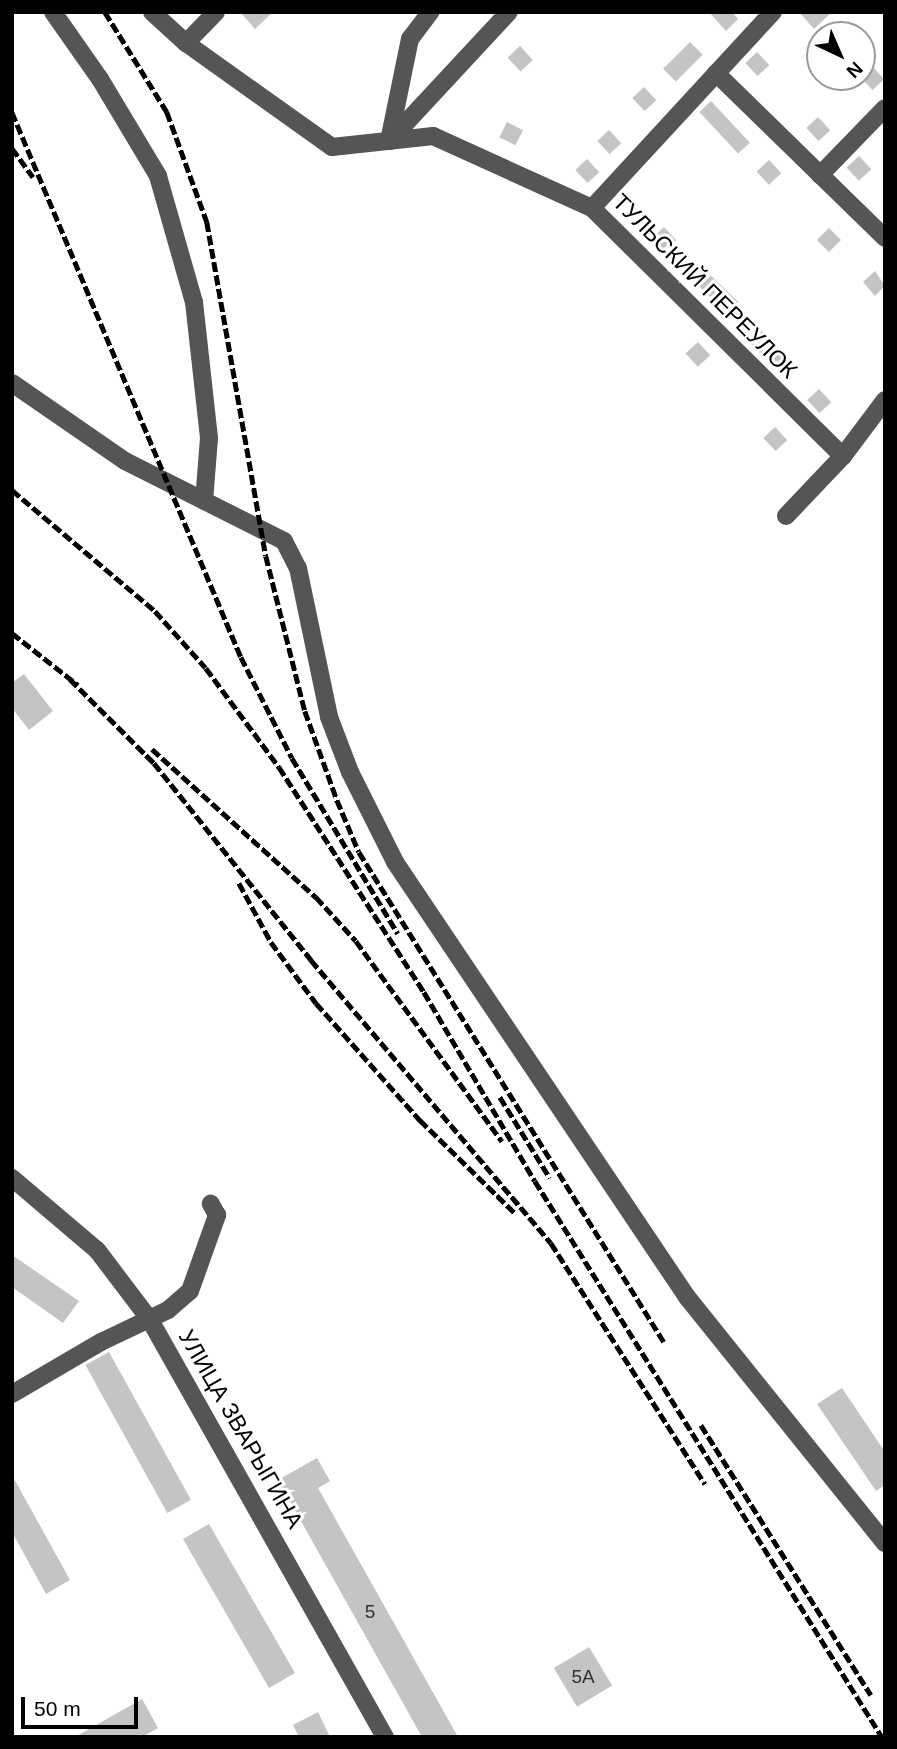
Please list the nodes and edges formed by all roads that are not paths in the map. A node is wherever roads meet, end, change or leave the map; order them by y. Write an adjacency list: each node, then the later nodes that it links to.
1 (53, 12): 17 (street)
2 (152, 12): 7 (street, ТУЛЬСКИЙ ПЕРЕУЛОК)
3 (216, 12): 7 (street)
4 (430, 12): 10 (street)
5 (509, 12): 10 (street)
6 (773, 12): 8 (street)
7 (186, 43): 10 (street, ТУЛЬСКИЙ ПЕРЕУЛОК)
8 (716, 73): 11 (street); 12 (street)
9 (885, 108): 11 (street)
10 (389, 141): 12 (street, ТУЛЬСКИЙ ПЕРЕУЛОК)
11 (820, 175): 13 (street)
12 (592, 208): 16 (street, ТУЛЬСКИЙ ПЕРЕУЛОК)
13 (885, 238)
14 (12, 383): 17 (street)
15 (885, 400): 16 (street)
16 (843, 456): 18 (street)
17 (204, 501): 23 (street)
18 (786, 516)
19 (12, 1178): 21 (street, УЛИЦА ЗВАРЫГИНА)
20 (211, 1204): 21 (street)
21 (150, 1320): 22 (street); 24 (street, УЛИЦА ЗВАРЫГИНА)
22 (12, 1394)
23 (885, 1542)
24 (385, 1737)

